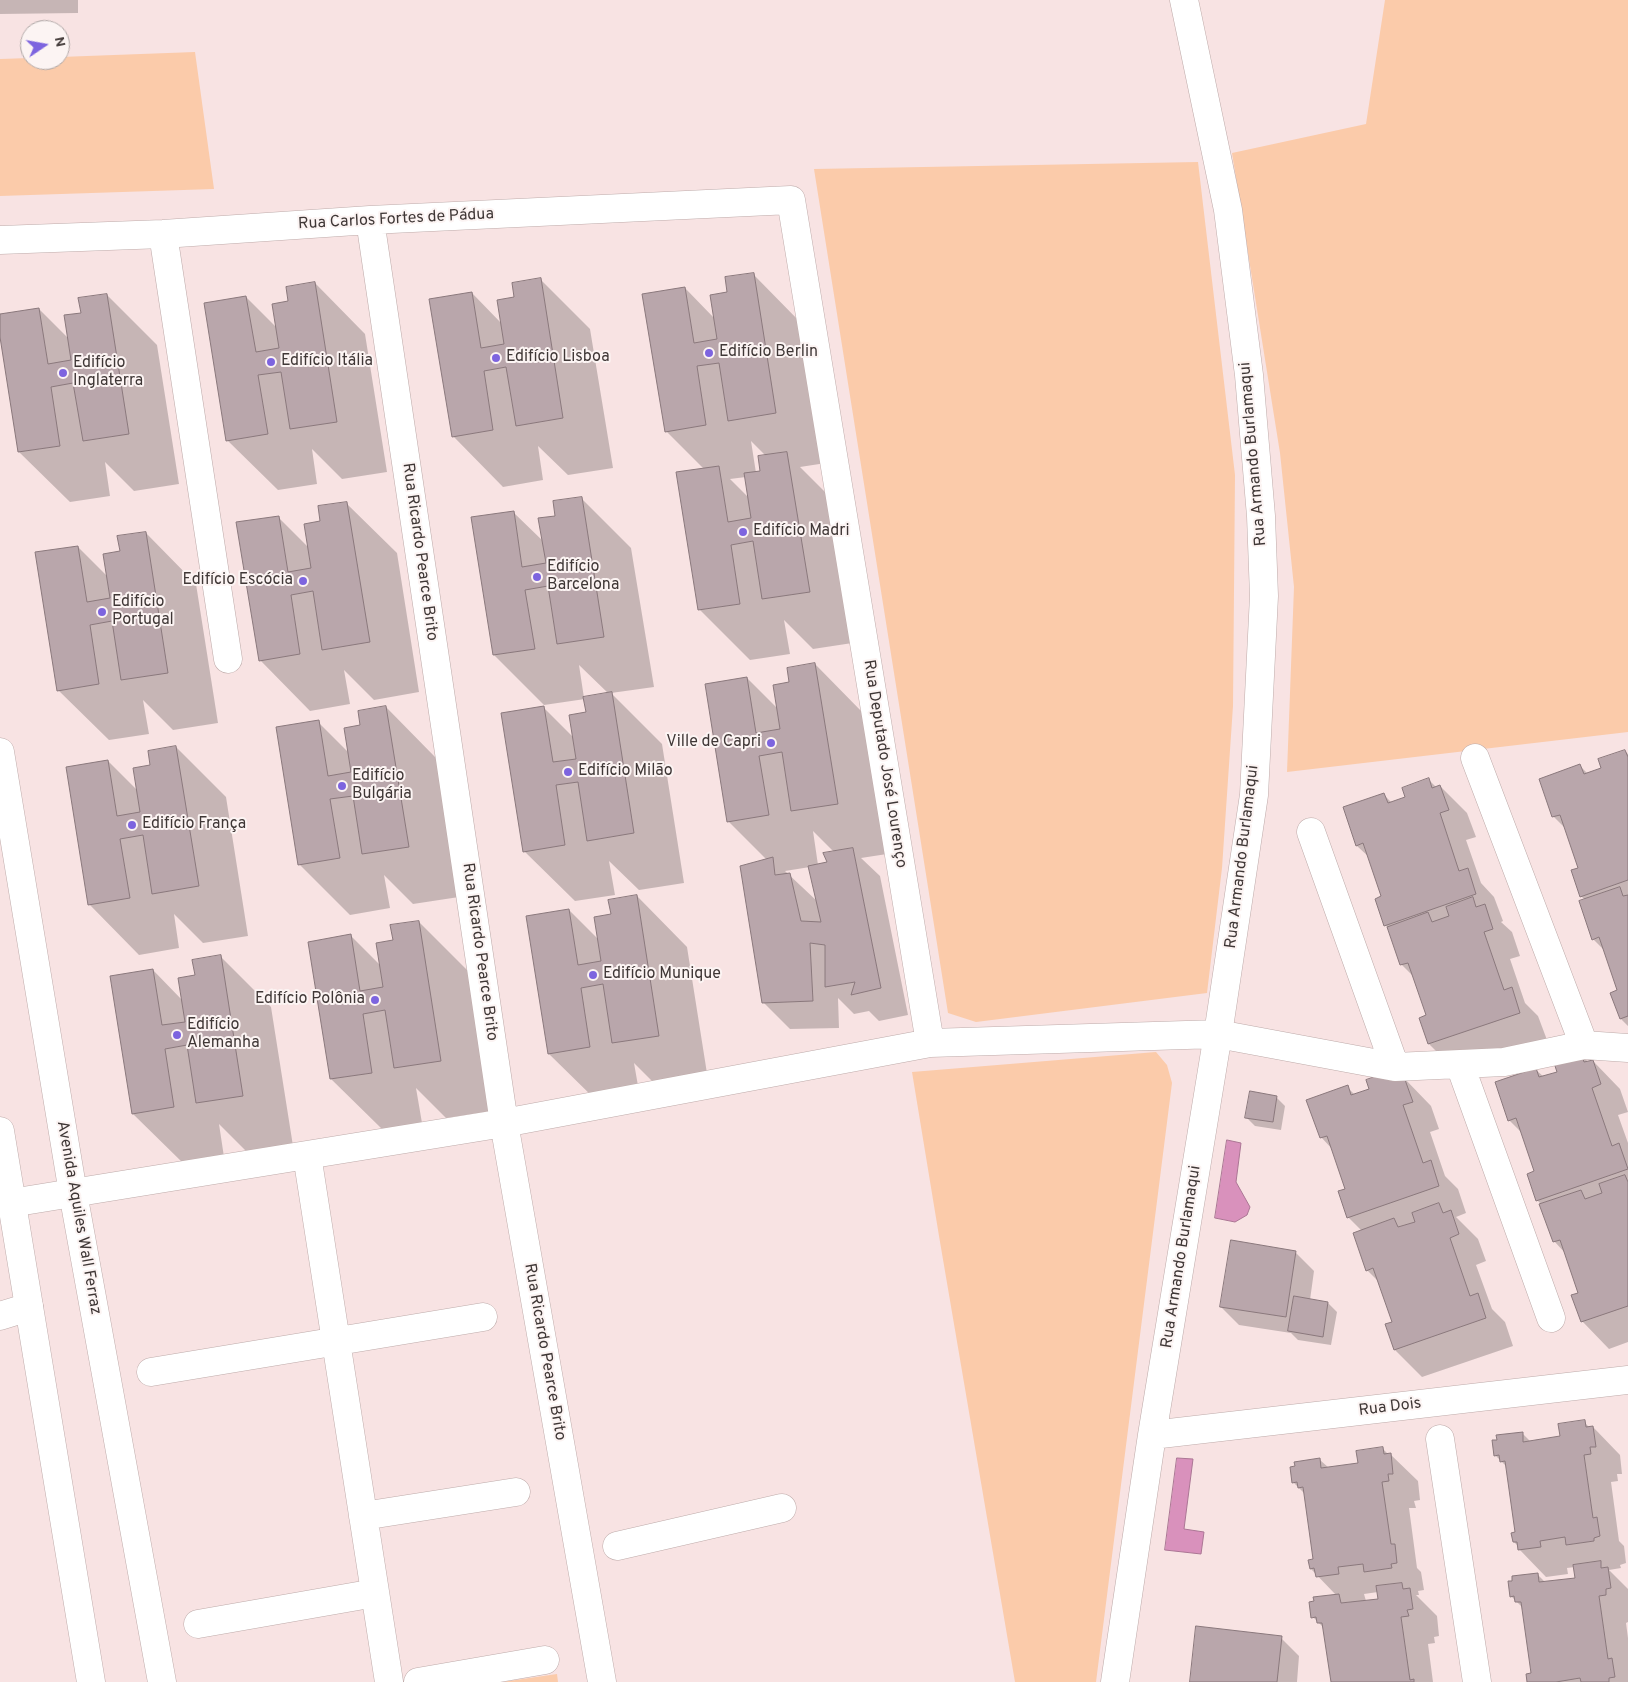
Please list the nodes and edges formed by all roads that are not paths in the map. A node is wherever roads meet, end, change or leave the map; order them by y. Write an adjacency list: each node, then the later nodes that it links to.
1 (1184, 0): 10 (street, Rua Armando Burlamaqui)
2 (791, 200): 3 (street, Rua Carlos Fortes de Pádua); 11 (street, Rua Deputado José Lourenço)
3 (370, 220): 5 (street, Rua Carlos Fortes de Pádua); 16 (street, Rua Ricardo Pearce Brito)
4 (0, 240): 5 (street, Rua Carlos Fortes de Pádua)
5 (165, 241): 6 (street)
6 (228, 659)
7 (0, 752): 19 (street, Avenida Aquiles Wall Ferraz)
8 (1475, 758): 12 (street)
9 (1311, 832): 15 (street)
10 (1218, 1034): 11 (street); 15 (street); 28 (street, Rua Armando Burlamaqui)
11 (930, 1043): 16 (street)
12 (1584, 1045): 13 (street); 14 (street)
13 (1628, 1048)
14 (1460, 1065): 15 (street); 24 (street)
15 (1395, 1067)
16 (504, 1123): 18 (street); 41 (street, Rua Ricardo Pearce Brito)
17 (0, 1131): 20 (street)
18 (307, 1155): 19 (street); 25 (street)
19 (73, 1193): 20 (street); 38 (street, Avenida Aquiles Wall Ferraz)
20 (11, 1203): 21 (street)
21 (29, 1307): 22 (street); 37 (street)
22 (0, 1316)
23 (483, 1317): 25 (street)
24 (1551, 1318)
25 (336, 1341): 26 (street); 32 (street)
26 (151, 1372)
27 (1628, 1380): 28 (street, Rua Dois)
28 (1152, 1435): 42 (street, Rua Armando Burlamaqui)
29 (1440, 1439): 43 (street)
30 (516, 1492): 32 (street)
31 (782, 1508): 33 (street)
32 (363, 1516): 34 (street)
33 (617, 1546)
34 (375, 1593): 35 (street); 39 (street)
35 (198, 1624)
36 (545, 1660): 40 (street)
37 (91, 1682)
38 (162, 1682)
39 (390, 1682)
40 (418, 1682)
41 (602, 1682)
42 (1115, 1682)
43 (1477, 1682)

